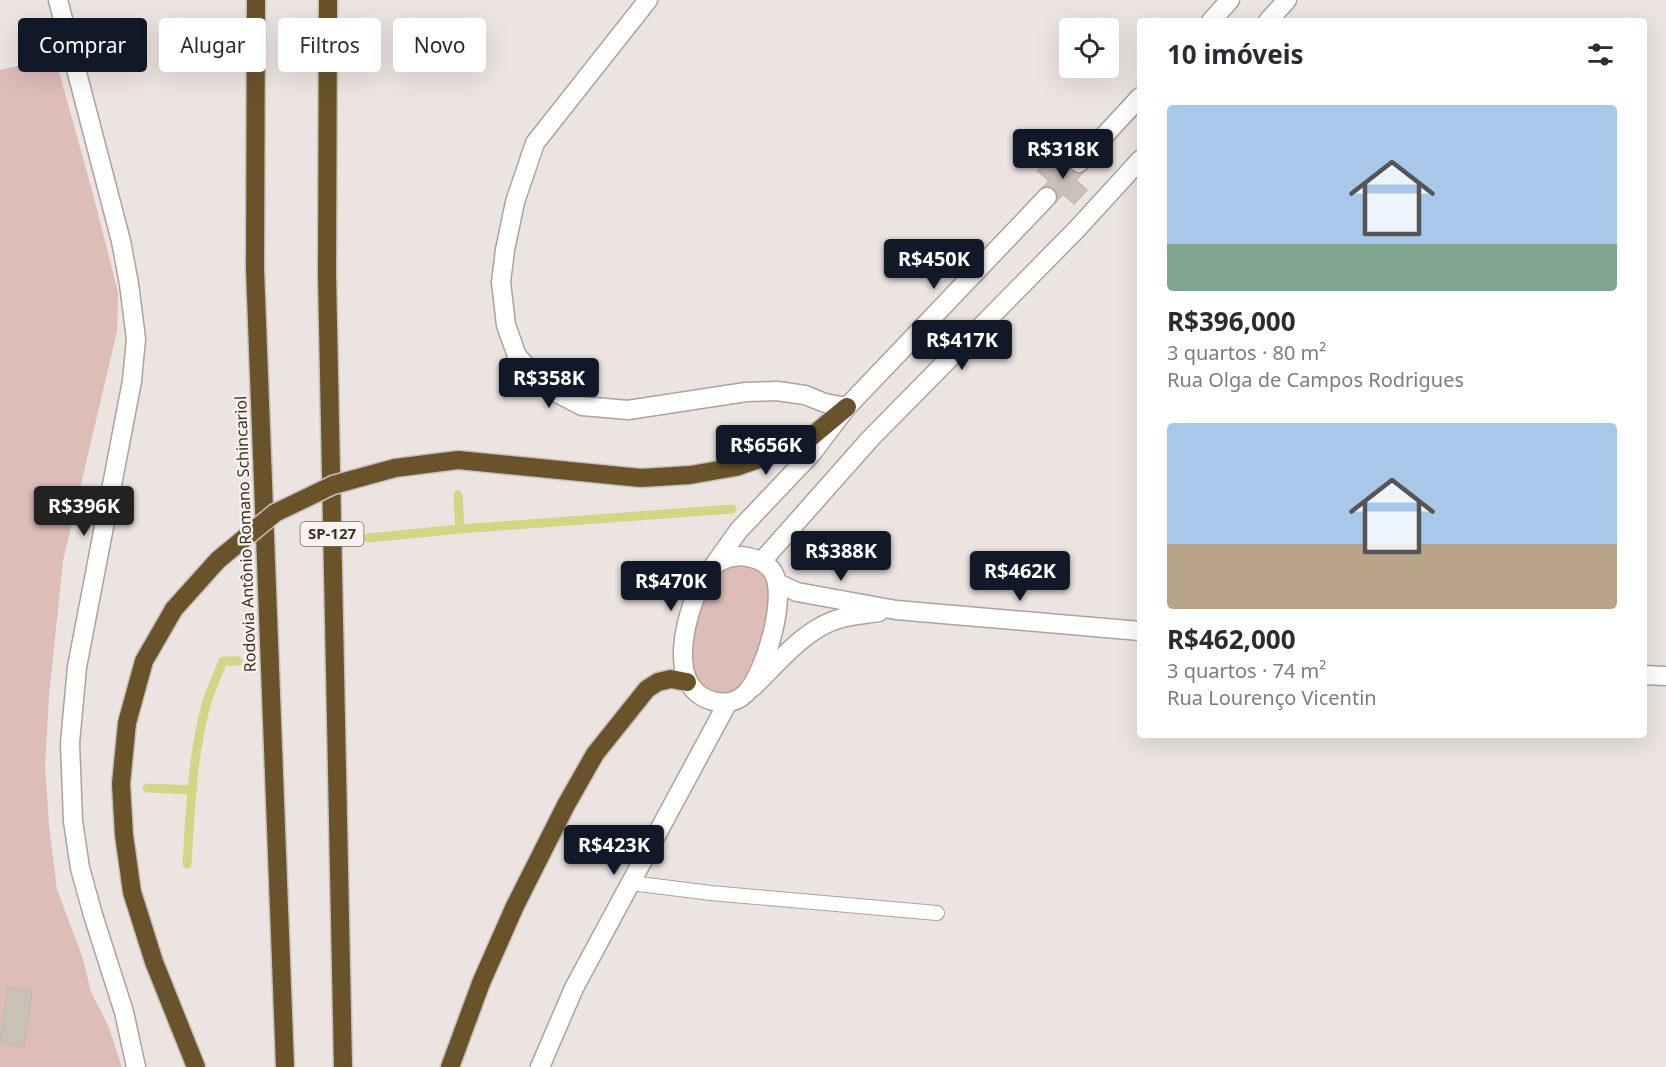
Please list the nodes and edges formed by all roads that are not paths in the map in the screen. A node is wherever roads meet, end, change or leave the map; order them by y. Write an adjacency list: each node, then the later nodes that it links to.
1 (58, 0): 26 (street)
2 (256, 0): 28 (highway, Rodovia Antônio Romano Schincariol)
3 (328, 0): 29 (highway, SP-127)
4 (648, 0): 13 (street)
5 (1230, 0): 7 (street)
6 (1287, 0): 8 (street)
7 (1214, 18)
8 (1271, 18)
9 (1137, 101): 10 (street)
10 (1079, 163)
11 (1137, 163): 14 (street)
12 (1047, 196): 13 (street)
13 (847, 408): 15 (street); 27 (highway, bridge)
14 (762, 561): 15 (street); 16 (street)
15 (714, 565): 21 (street)
16 (777, 583): 17 (street); 22 (street)
17 (896, 610): 18 (street); 22 (street)
18 (1137, 631)
19 (1647, 675): 20 (street)
20 (1666, 676)
21 (687, 682): 23 (street); 30 (highway)
22 (747, 693): 23 (street)
23 (727, 704): 24 (street)
24 (631, 884): 25 (lane); 31 (street)
25 (937, 913)
26 (136, 1067)
27 (196, 1067)
28 (285, 1067)
29 (343, 1067)
30 (450, 1067)
31 (540, 1067)

